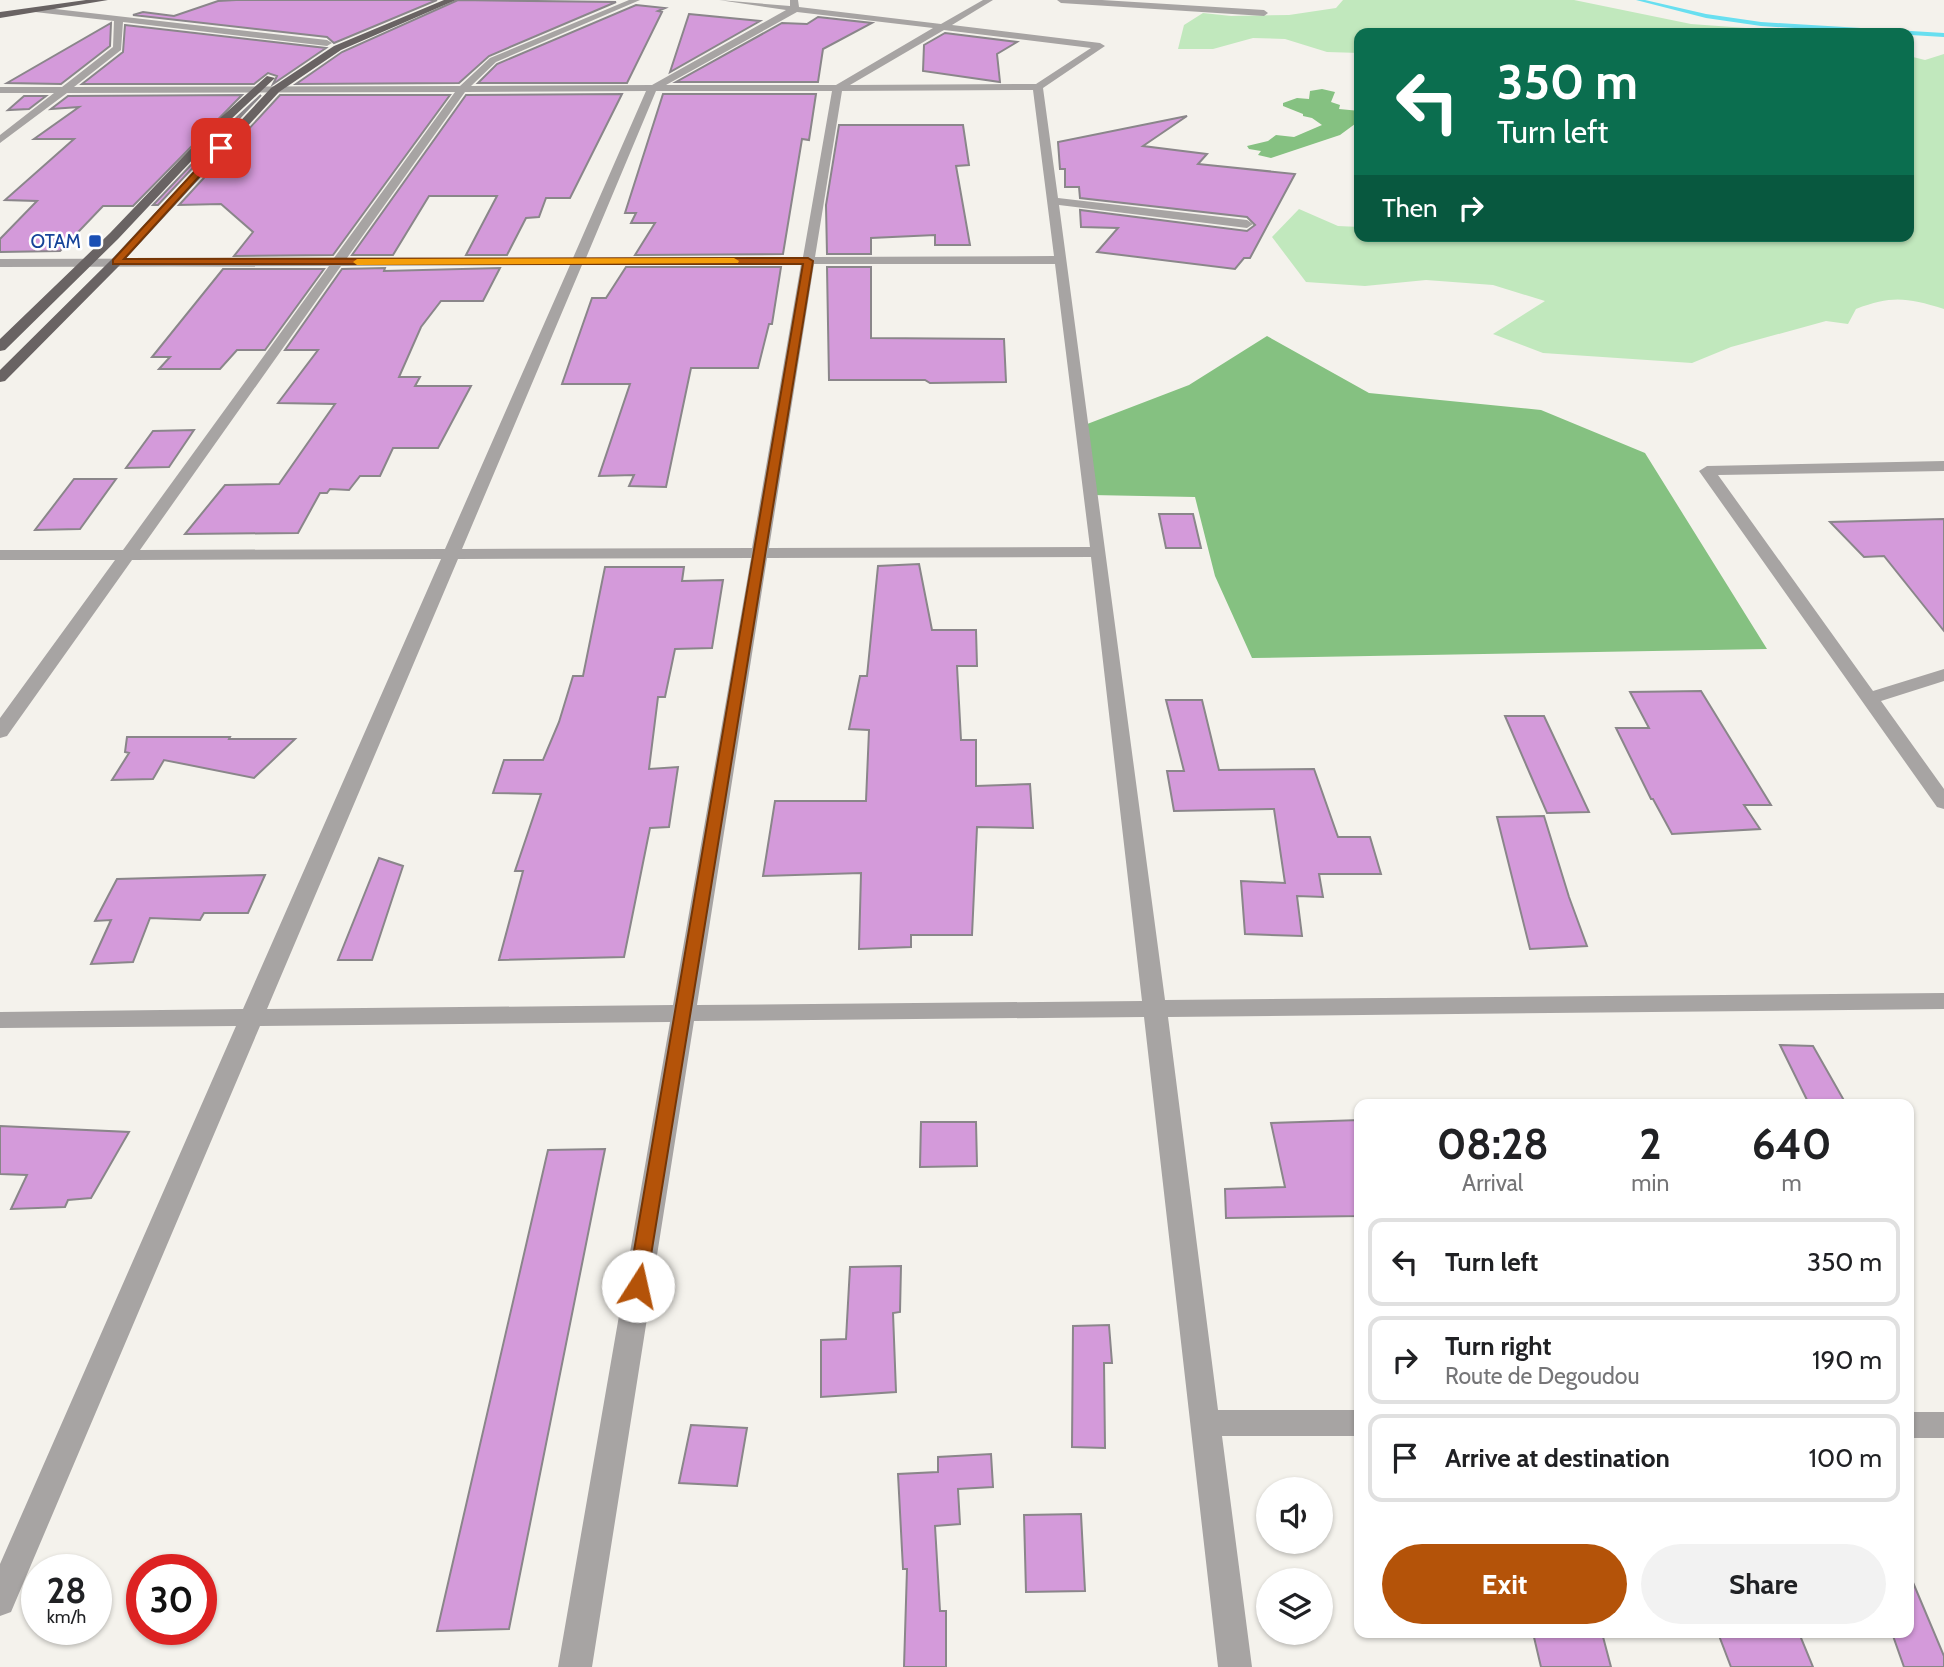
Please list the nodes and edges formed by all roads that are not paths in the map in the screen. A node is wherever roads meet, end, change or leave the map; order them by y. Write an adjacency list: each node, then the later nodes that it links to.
1 (104, 0): 9 (main road)
2 (439, 0): 14 (main road)
3 (452, 0): 24 (main road)
4 (636, 0): 19 (street)
5 (723, 0): 8 (street)
6 (989, 0): 13 (street)
7 (1061, 0): 10 (street)
8 (795, 4): 13 (street); 20 (street)
9 (38, 10): 11 (main road); 12 (street)
10 (1264, 13)
11 (0, 15)
12 (119, 18): 14 (street); 22 (street)
13 (942, 27): 17 (street); 18 (street)
14 (327, 43): 15 (main road)
15 (297, 58)
16 (278, 71): 23 (main road)
17 (1038, 87): 18 (street); 26 (street)
18 (837, 88): 20 (street); 30 (street)
19 (462, 89): 20 (street); 24 (street); 34 (street)
20 (652, 89): 29 (street)
21 (0, 90): 22 (street)
22 (64, 90): 23 (street); 25 (street)
23 (256, 90): 24 (street); 32 (main road)
24 (275, 90): 33 (main road)
25 (0, 140)
26 (1052, 201): 27 (street); 28 (street)
27 (1247, 224)
28 (1060, 260): 30 (street); 38 (street)
29 (577, 261): 30 (street); 34 (street); 39 (street)
30 (808, 261): 40 (street)
31 (0, 262): 32 (street)
32 (89, 262): 33 (street); 35 (main road)
33 (117, 262): 34 (street); 36 (main road)
34 (338, 262): 41 (street)
35 (0, 346)
36 (0, 378)
37 (1944, 466): 44 (street)
38 (1099, 552): 40 (street); 48 (street)
39 (452, 553): 40 (street); 41 (street); 50 (street)
40 (759, 553): 49 (street)
41 (128, 554): 42 (street); 45 (street)
42 (0, 555)
43 (1944, 675): 44 (street)
44 (1869, 698): 46 (street)
45 (0, 732)
46 (1944, 803)
47 (1944, 1001): 48 (street)
48 (1155, 1009): 49 (street); 52 (street)
49 (683, 1013): 50 (street); 57 (street)
50 (251, 1018): 51 (street); 56 (street)
51 (0, 1020)
52 (1205, 1423): 53 (street); 58 (street)
53 (1354, 1423)
54 (1914, 1425): 55 (street)
55 (1944, 1425)
56 (0, 1601)
57 (575, 1667)
58 (1235, 1667)

